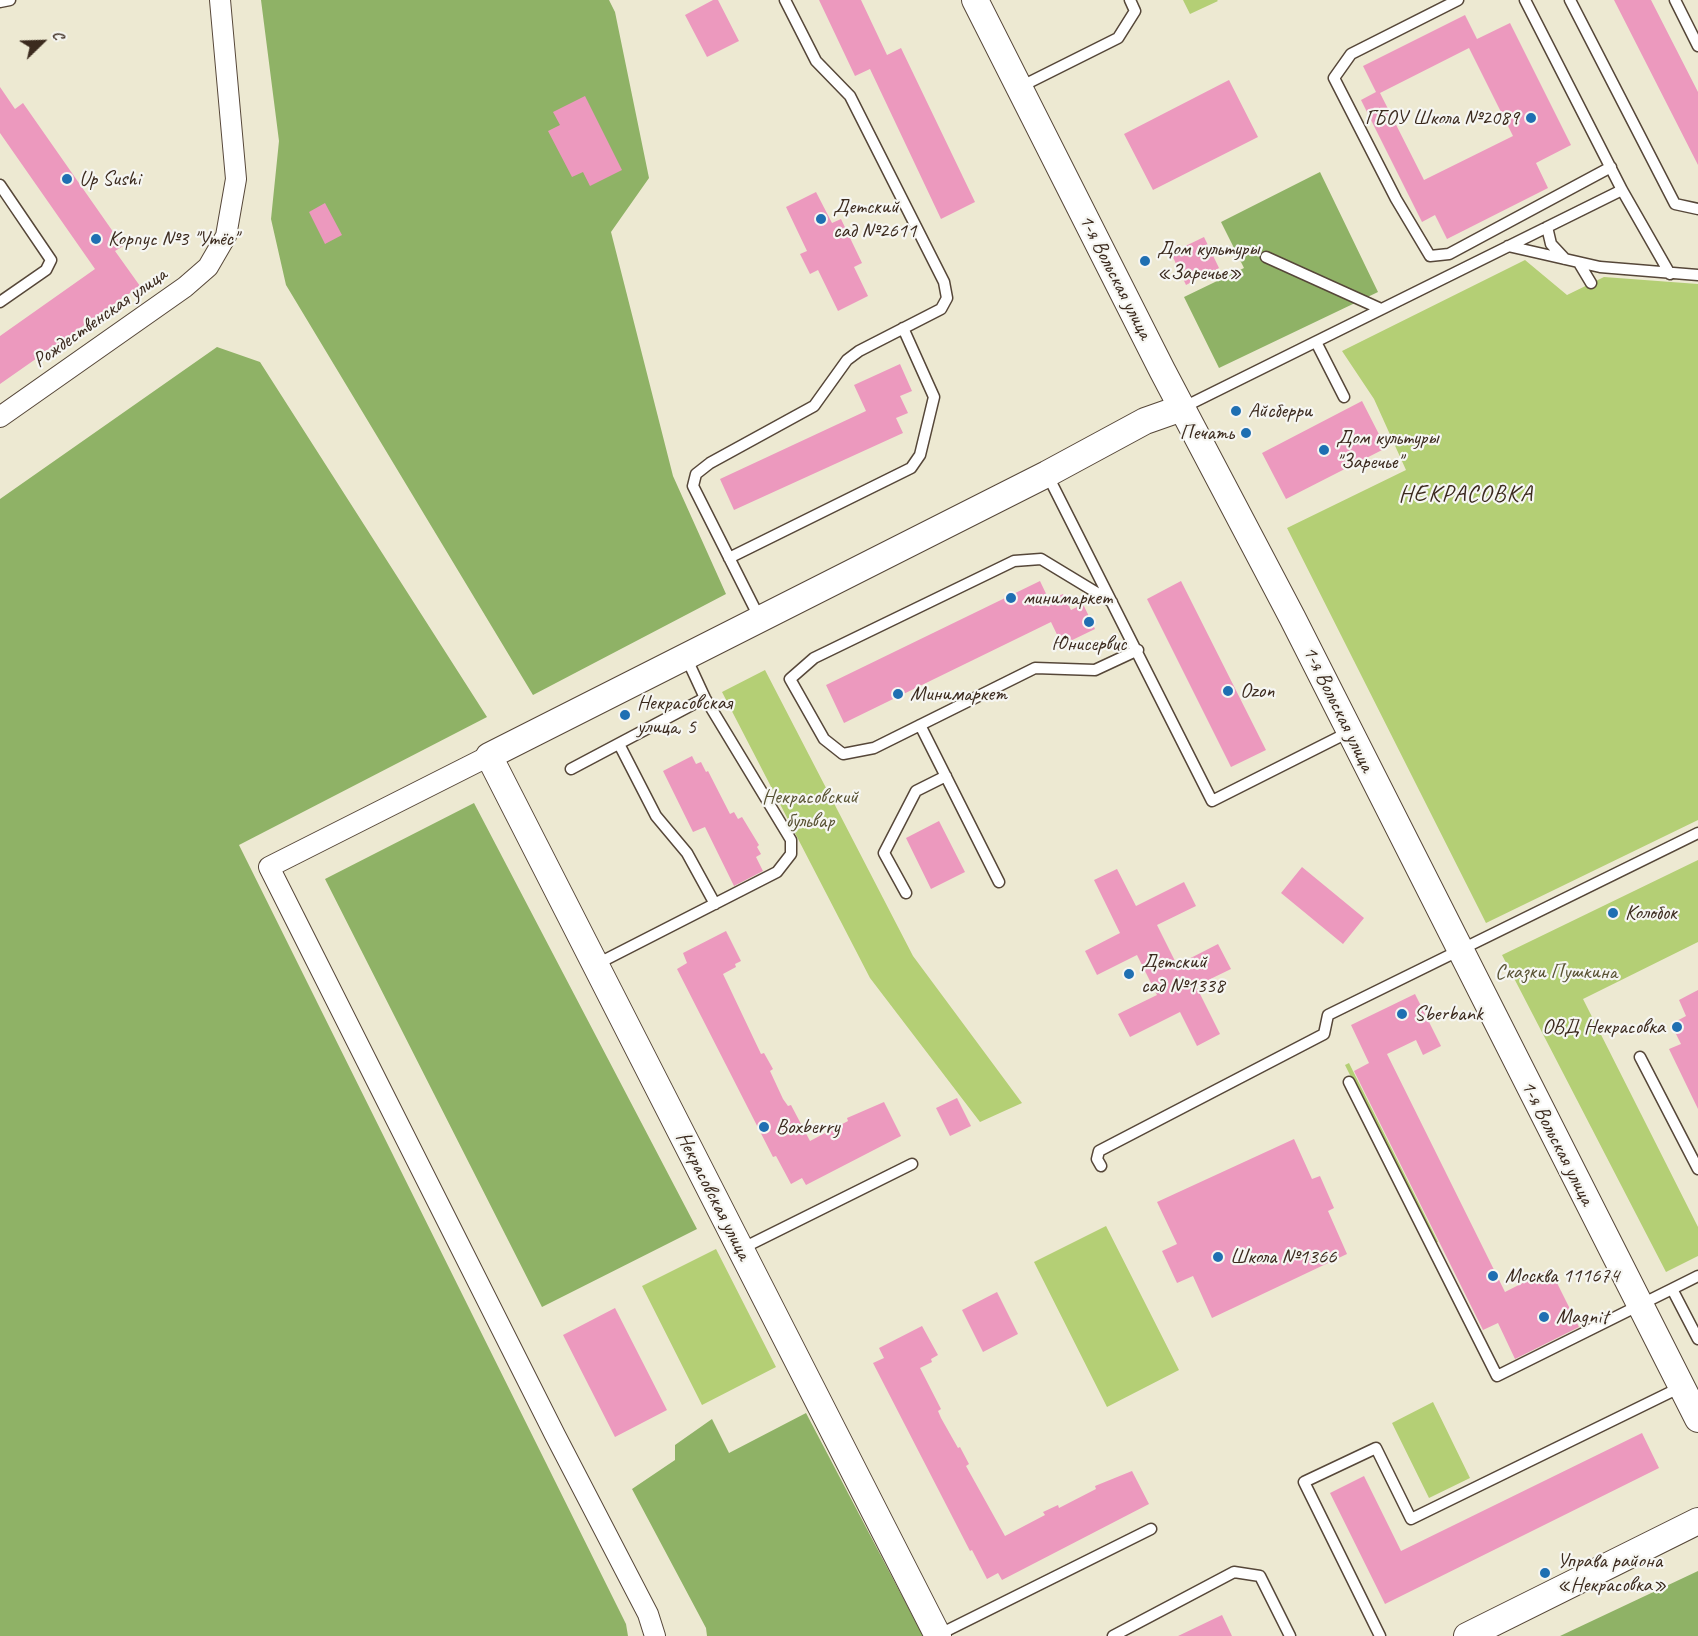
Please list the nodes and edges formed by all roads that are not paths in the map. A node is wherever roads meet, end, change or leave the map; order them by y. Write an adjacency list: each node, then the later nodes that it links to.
1 (10, 0): 10 (lane)
2 (220, 0): 31 (street, Рождественская улица)
3 (785, 0): 27 (lane)
4 (975, 0): 12 (street, 1-я Вольская улица)
5 (1130, 0): 12 (lane)
6 (1458, 0): 13 (lane)
7 (1525, 0): 13 (lane)
8 (1570, 0): 16 (lane)
9 (1675, 0): 11 (lane)
10 (0, 2)
11 (1698, 46)
12 (1020, 87): 30 (street, 1-я Вольская улица)
13 (1611, 167): 15 (lane)
14 (0, 185): 25 (lane)
15 (1622, 190): 17 (lane); 22 (lane)
16 (1698, 209)
17 (1547, 227): 18 (lane); 20 (lane)
18 (1508, 246): 20 (lane); 26 (lane)
19 (1266, 257): 26 (lane)
20 (1566, 260): 21 (lane)
21 (1580, 263): 22 (lane); 24 (lane)
22 (1670, 274): 23 (lane)
23 (1698, 275)
24 (1591, 283)
25 (0, 302)
26 (1381, 309): 28 (lane)
27 (903, 328): 33 (lane); 33 (lane)
28 (1316, 342): 29 (lane); 30 (lane)
29 (1344, 397)
30 (1182, 408): 32 (street); 40 (street, 1-я Вольская улица)
31 (0, 417)
32 (1047, 474): 34 (lane); 35 (street)
33 (729, 558): 35 (lane)
34 (1112, 602): 36 (lane); 39 (lane)
35 (760, 619): 37 (street)
36 (1138, 650): 39 (lane); 40 (lane)
37 (686, 657): 38 (lane); 42 (street)
38 (705, 698): 41 (lane); 48 (lane)
39 (920, 725): 44 (lane)
40 (1349, 732): 49 (street, 1-я Вольская улица)
41 (619, 744): 43 (lane); 48 (lane)
42 (489, 756): 50 (street, Некрасовская улица); 65 (street)
43 (571, 769)
44 (946, 776): 46 (lane); 47 (lane)
45 (1698, 833): 49 (lane)
46 (999, 882)
47 (906, 893)
48 (715, 904): 50 (lane)
49 (1460, 952): 54 (lane); 59 (street, 1-я Вольская улица)
50 (595, 965): 56 (street, Некрасовская улица)
51 (1640, 1057): 55 (lane)
52 (1349, 1082): 59 (lane)
53 (912, 1164): 56 (lane)
54 (1101, 1166)
55 (1698, 1169)
56 (740, 1249): 66 (street, Некрасовская улица)
57 (1698, 1276): 58 (lane)
58 (1672, 1289): 59 (lane); 60 (lane)
59 (1640, 1305): 61 (street, 1-я Вольская улица)
60 (1698, 1339)
61 (1681, 1386): 62 (street, 1-я Вольская улица); 69 (lane)
62 (1698, 1419)
63 (1698, 1521): 70 (street)
64 (1150, 1529): 66 (lane)
65 (655, 1636)
66 (938, 1636)
67 (1113, 1636): 68 (lane)
68 (1290, 1636)
69 (1380, 1636)
70 (1467, 1636)

